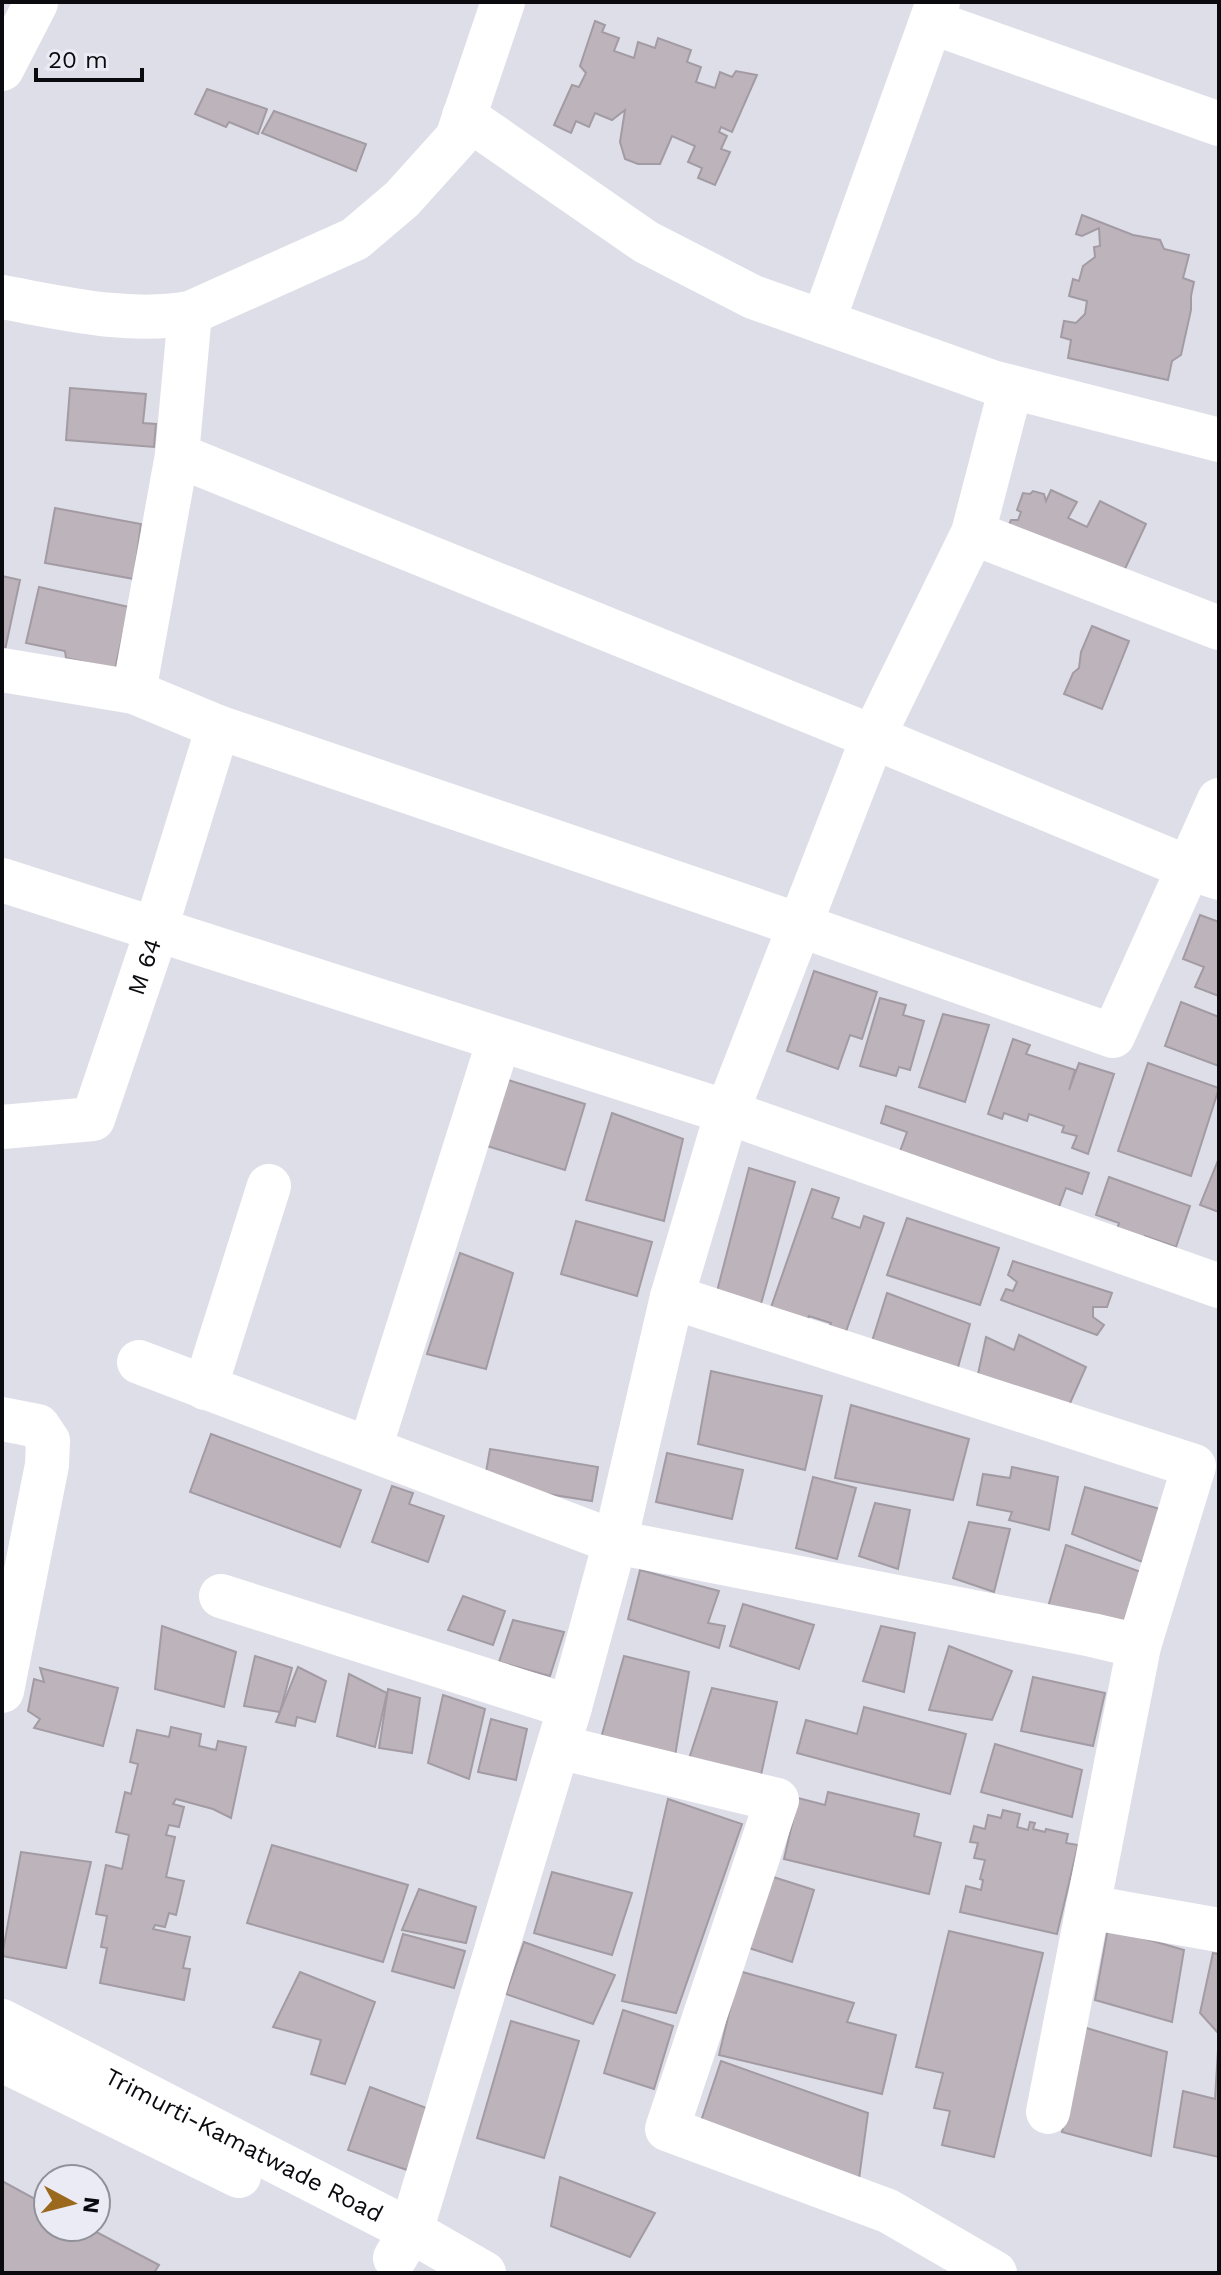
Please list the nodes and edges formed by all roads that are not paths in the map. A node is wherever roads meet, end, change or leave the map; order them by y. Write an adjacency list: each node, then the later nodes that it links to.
1 (503, 2): 5 (street)
2 (36, 3): 4 (street)
3 (935, 12): 6 (street); 9 (street)
4 (2, 69)
5 (464, 116): 8 (street); 9 (street)
6 (1219, 124)
7 (2, 297): 8 (street)
8 (190, 313): 12 (street)
9 (823, 322): 10 (street)
10 (1007, 401): 11 (street); 13 (street)
11 (1219, 440)
12 (177, 455): 16 (street); 18 (street)
13 (973, 533): 14 (street); 18 (street)
14 (1219, 628)
15 (2, 670): 16 (street)
16 (134, 692): 17 (street)
17 (218, 727): 22 (street); 23 (street, M 64)
18 (873, 737): 20 (street); 22 (street)
19 (1219, 800): 20 (street)
20 (1204, 873): 22 (street)
21 (2, 880): 23 (street)
22 (799, 925): 25 (street)
23 (157, 930): 24 (street); 26 (street, M 64)
24 (499, 1040): 25 (street); 33 (street)
25 (727, 1112): 28 (street); 29 (street)
26 (2, 1127)
27 (269, 1186): 31 (street)
28 (1219, 1286)
29 (672, 1297): 34 (street); 36 (street)
30 (139, 1362): 31 (street)
31 (205, 1388): 33 (street)
32 (2, 1419): 37 (street)
33 (370, 1448): 34 (street)
34 (615, 1542): 36 (street); 38 (street)
35 (221, 1596): 38 (street)
36 (1139, 1646): 39 (street)
37 (2, 1691)
38 (565, 1727): 44 (street); 46 (street)
39 (1088, 1907): 40 (street); 43 (street)
40 (1219, 1930)
41 (2, 2021): 44 (street, Trimurti-Kamatwade Road)
42 (2, 2060): 44 (street, Trimurti-Kamatwade Road)
43 (1048, 2112)
44 (409, 2254): 45 (street, Trimurti-Kamatwade Road)
45 (484, 2273)
46 (995, 2273)

